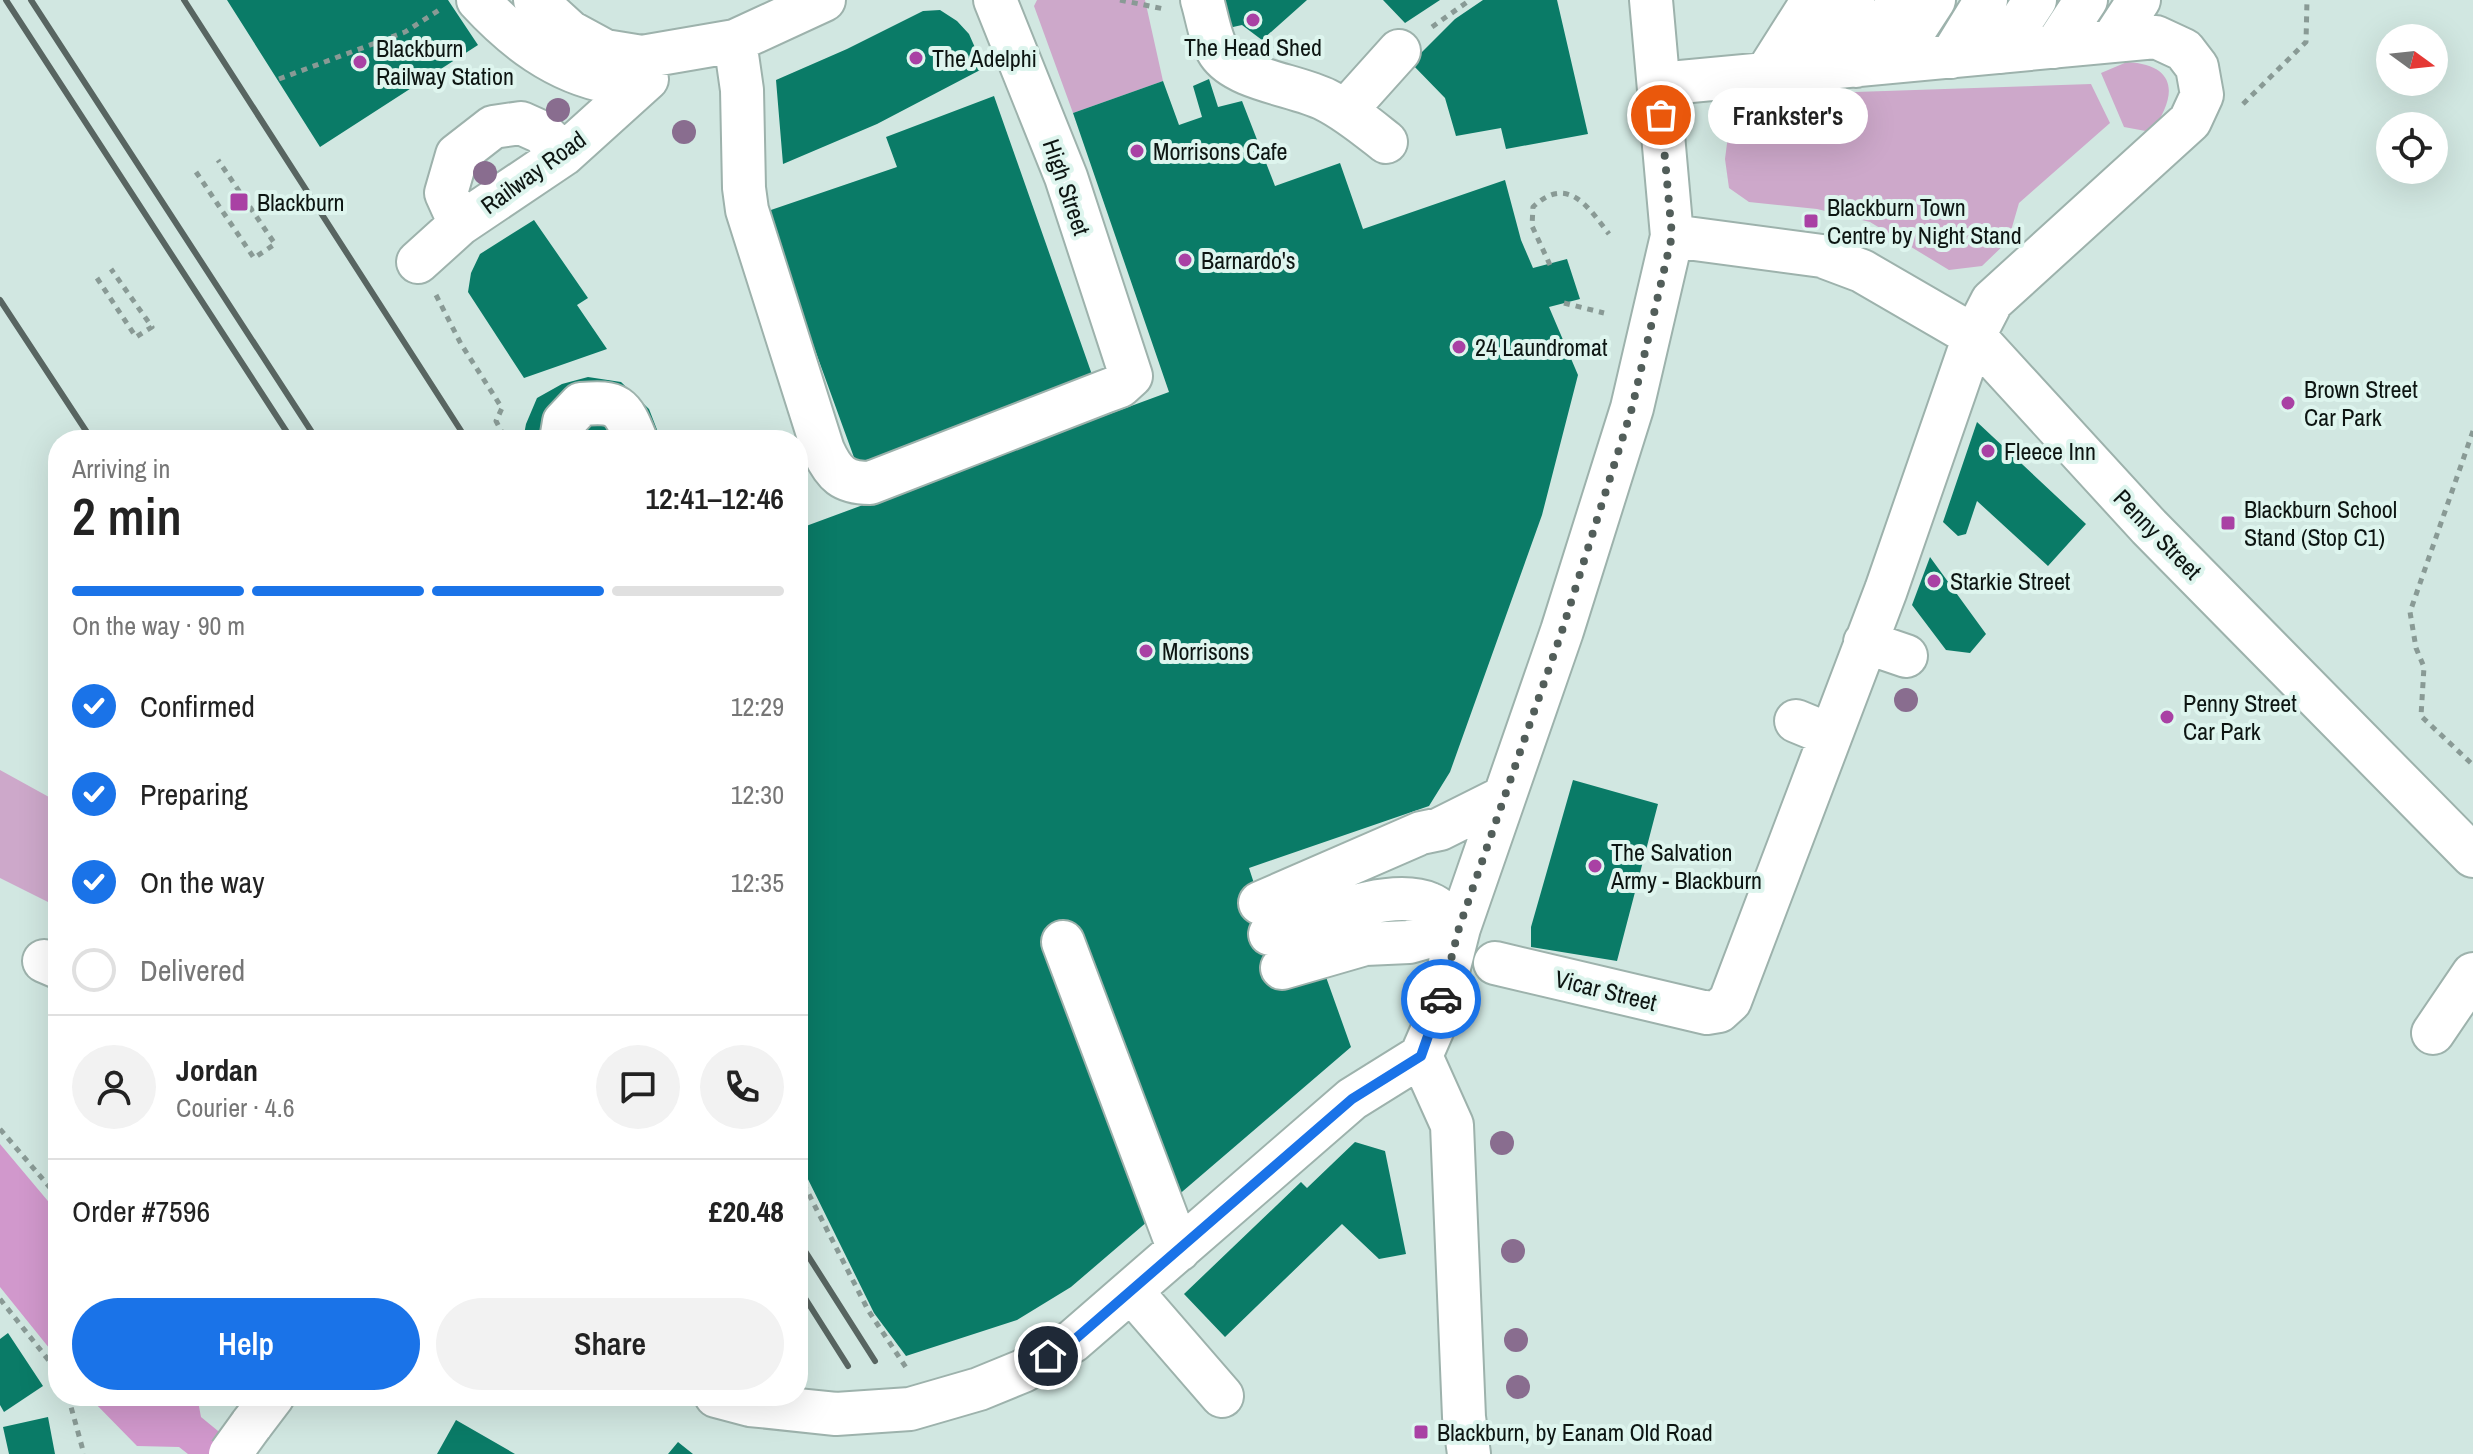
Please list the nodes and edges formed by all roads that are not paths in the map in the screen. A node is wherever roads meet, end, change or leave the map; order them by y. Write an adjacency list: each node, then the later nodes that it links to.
1 (535, 0): 21 (street)
2 (824, 0): 21 (street)
3 (995, 0): 21 (street, High Street)
4 (1202, 0): 26 (street)
5 (1651, 0): 25 (street)
6 (1813, 0): 23 (street)
7 (1835, 0): 23 (street)
8 (1853, 0): 23 (street)
9 (1870, 0): 23 (street)
10 (1900, 0): 23 (street)
11 (1934, 0): 23 (street)
12 (1955, 0): 23 (street)
13 (1986, 0): 23 (street)
14 (2011, 0): 23 (street)
15 (2035, 0): 23 (street)
16 (2058, 0): 23 (street)
17 (2086, 0): 23 (street)
18 (2112, 0): 23 (street)
19 (2139, 0): 23 (street)
20 (464, 1): 24 (street)
21 (735, 41): 24 (street)
22 (1399, 51): 26 (street)
23 (1932, 58): 25 (street); 32 (street)
24 (647, 79): 28 (street, Railway Road)
25 (1659, 84): 30 (street)
26 (1346, 110): 27 (street)
27 (1386, 142)
28 (564, 154): 29 (street, Railway Road); 29 (street)
29 (460, 224): 31 (street, Railway Road)
30 (1672, 236): 32 (street, Penny Street); 37 (street)
31 (418, 262)
32 (1974, 336): 35 (street); 38 (street, Penny Street)
33 (563, 430): 34 (street)
34 (632, 430)
35 (1865, 642): 36 (street); 41 (street, Vicar Street)
36 (1906, 656)
37 (1504, 797): 39 (street); 39 (street)
38 (2473, 856)
39 (1459, 928): 44 (street)
40 (1063, 942): 45 (street)
41 (1495, 963)
42 (2473, 974): 43 (street)
43 (2433, 1033)
44 (1421, 1056): 45 (street); 49 (street)
45 (1179, 1250): 46 (street)
46 (1131, 1291): 47 (street); 48 (street)
47 (1222, 1396)
48 (760, 1406)
49 (1469, 1454)

